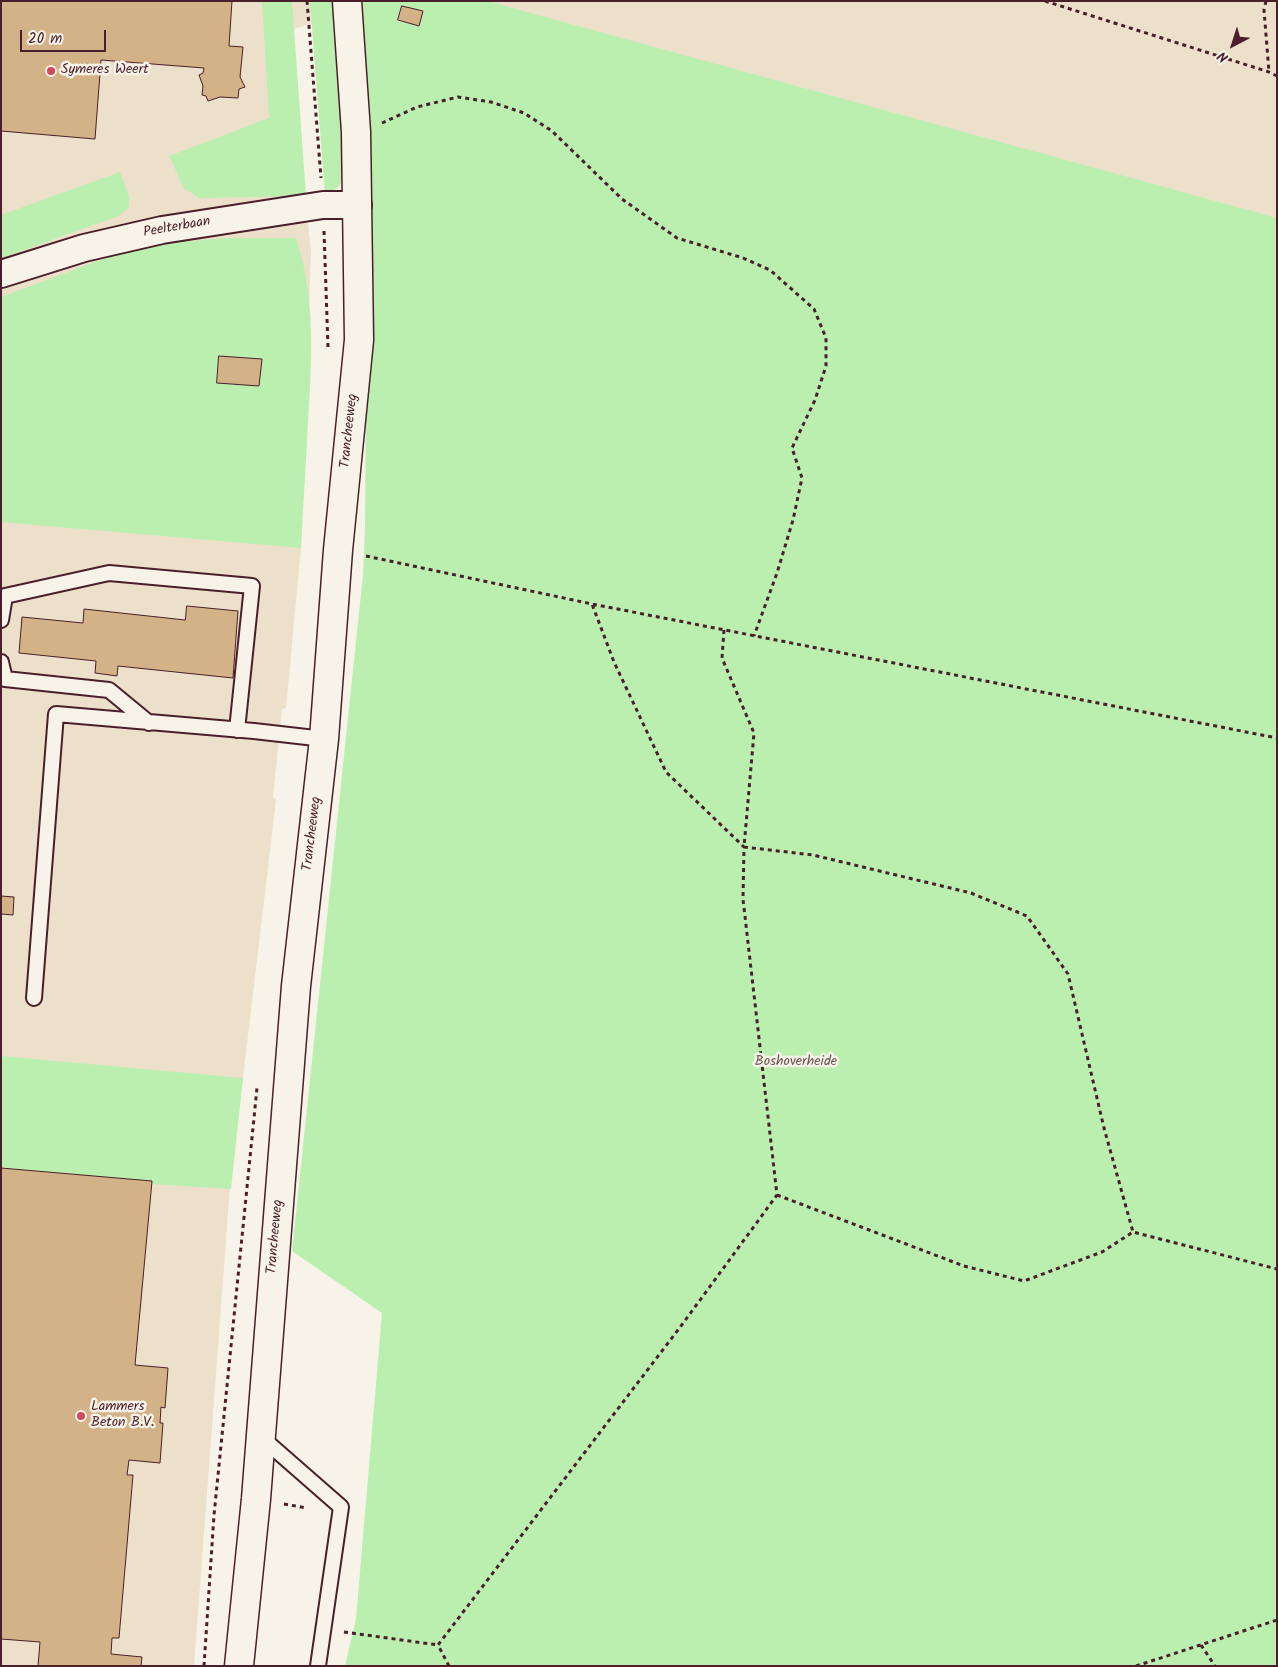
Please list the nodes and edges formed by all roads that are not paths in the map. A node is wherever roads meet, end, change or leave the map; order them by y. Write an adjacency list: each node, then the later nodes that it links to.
1 (347, 1): 2 (street, Trancheeweg)
2 (358, 205): 3 (street, Peelterbaan); 8 (street, Trancheeweg)
3 (1, 274)
4 (1, 620): 7 (lane)
5 (1, 662): 6 (lane)
6 (149, 723): 7 (lane); 9 (lane)
7 (237, 730): 8 (lane)
8 (324, 739): 10 (street, Trancheeweg)
9 (34, 998)
10 (260, 1436): 11 (street, Trancheeweg); 12 (lane)
11 (239, 1666)
12 (318, 1666)

